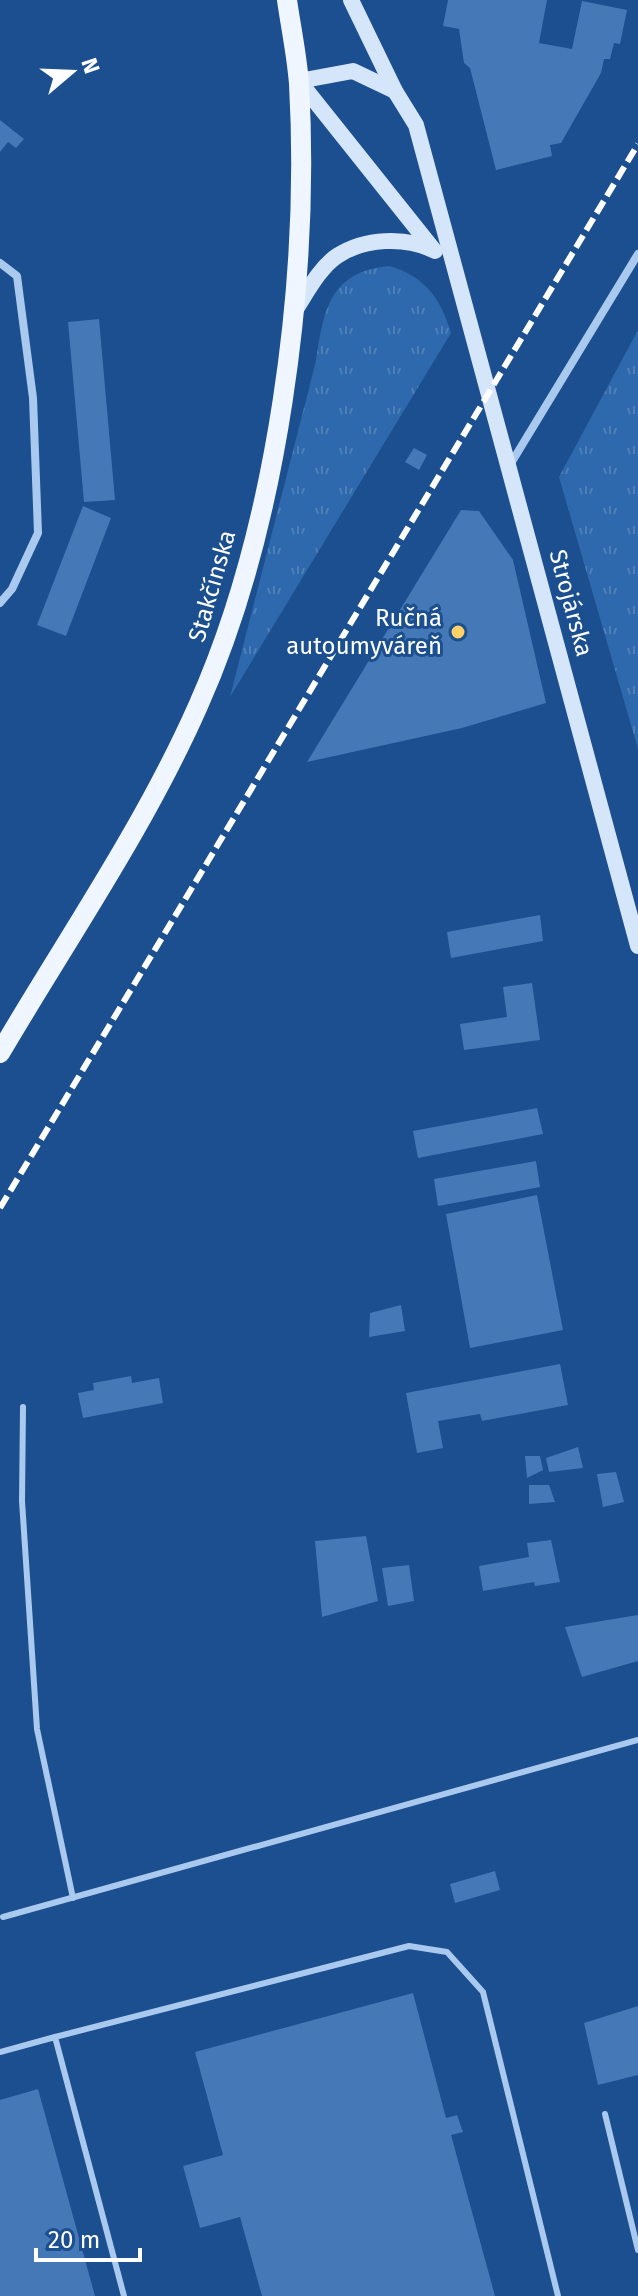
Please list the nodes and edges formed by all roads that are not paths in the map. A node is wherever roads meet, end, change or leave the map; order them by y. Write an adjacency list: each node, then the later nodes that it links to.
1 (287, 0): 3 (main road)
2 (351, 0): 4 (main road, Strojárska)
3 (299, 81): 4 (main road); 5 (main road, Strojárska); 9 (main road, Stakčínska)
4 (395, 91): 8 (main road, Strojárska)
5 (433, 249): 8 (main road, Strojárska); 9 (main road)
6 (638, 254): 10 (street)
7 (0, 263): 11 (street)
8 (455, 273): 10 (main road, Strojárska)
9 (292, 314): 13 (main road, Stakčínska)
10 (507, 468): 12 (main road, Strojárska)
11 (0, 603)
12 (638, 946)
13 (0, 1053)
14 (23, 1407): 16 (lane)
15 (638, 1740): 16 (lane)
16 (73, 1898): 17 (lane)
17 (3, 1917)
18 (55, 2037): 19 (lane); 22 (lane); 23 (lane)
19 (0, 2052)
20 (605, 2114): 21 (lane)
21 (638, 2250)
22 (124, 2296)
23 (558, 2296)

